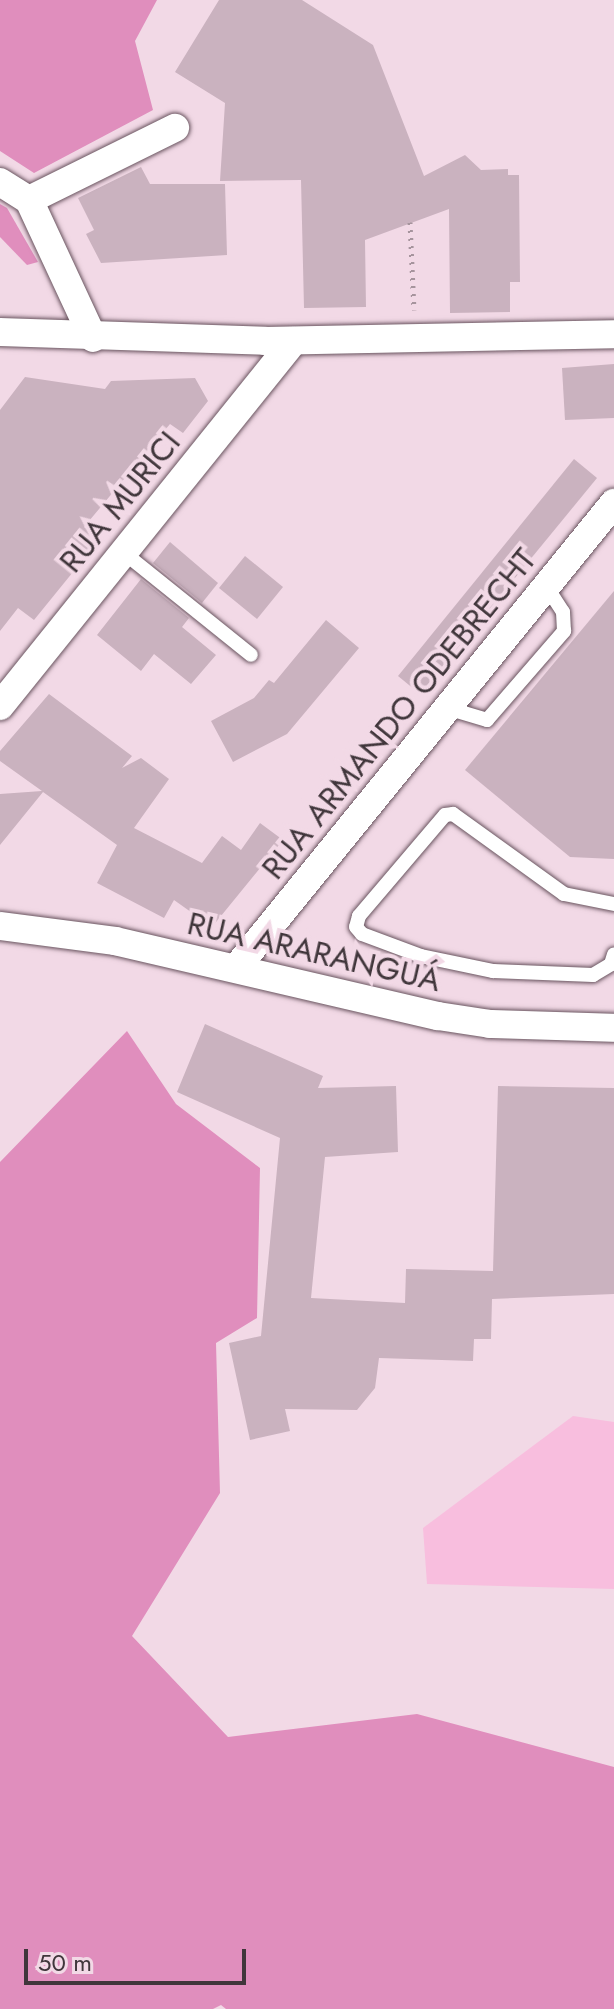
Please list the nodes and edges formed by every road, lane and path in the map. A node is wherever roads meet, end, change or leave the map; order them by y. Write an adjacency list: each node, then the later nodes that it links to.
1 (175, 128): 3 (street)
2 (0, 182): 3 (street)
3 (29, 200): 7 (street)
4 (410, 222): 8 (path)
5 (0, 332): 7 (street)
6 (614, 334): 8 (street)
7 (93, 338): 9 (street)
8 (414, 339): 9 (street)
9 (293, 341): 11 (street, RUA MURICI)
10 (614, 503): 12 (street, RUA ARMANDO ODEBRECHT)
11 (123, 552): 13 (lane); 14 (street, RUA MURICI)
12 (546, 586): 15 (street, RUA ARMANDO ODEBRECHT); 15 (lane)
13 (251, 655)
14 (0, 706)
15 (447, 708): 19 (street, RUA ARMANDO ODEBRECHT)
16 (614, 904): 18 (lane)
17 (0, 926): 19 (street, RUA ARARANGUÁ)
18 (614, 954)
19 (237, 967): 20 (street, RUA ARARANGUÁ)
20 (614, 1028)

